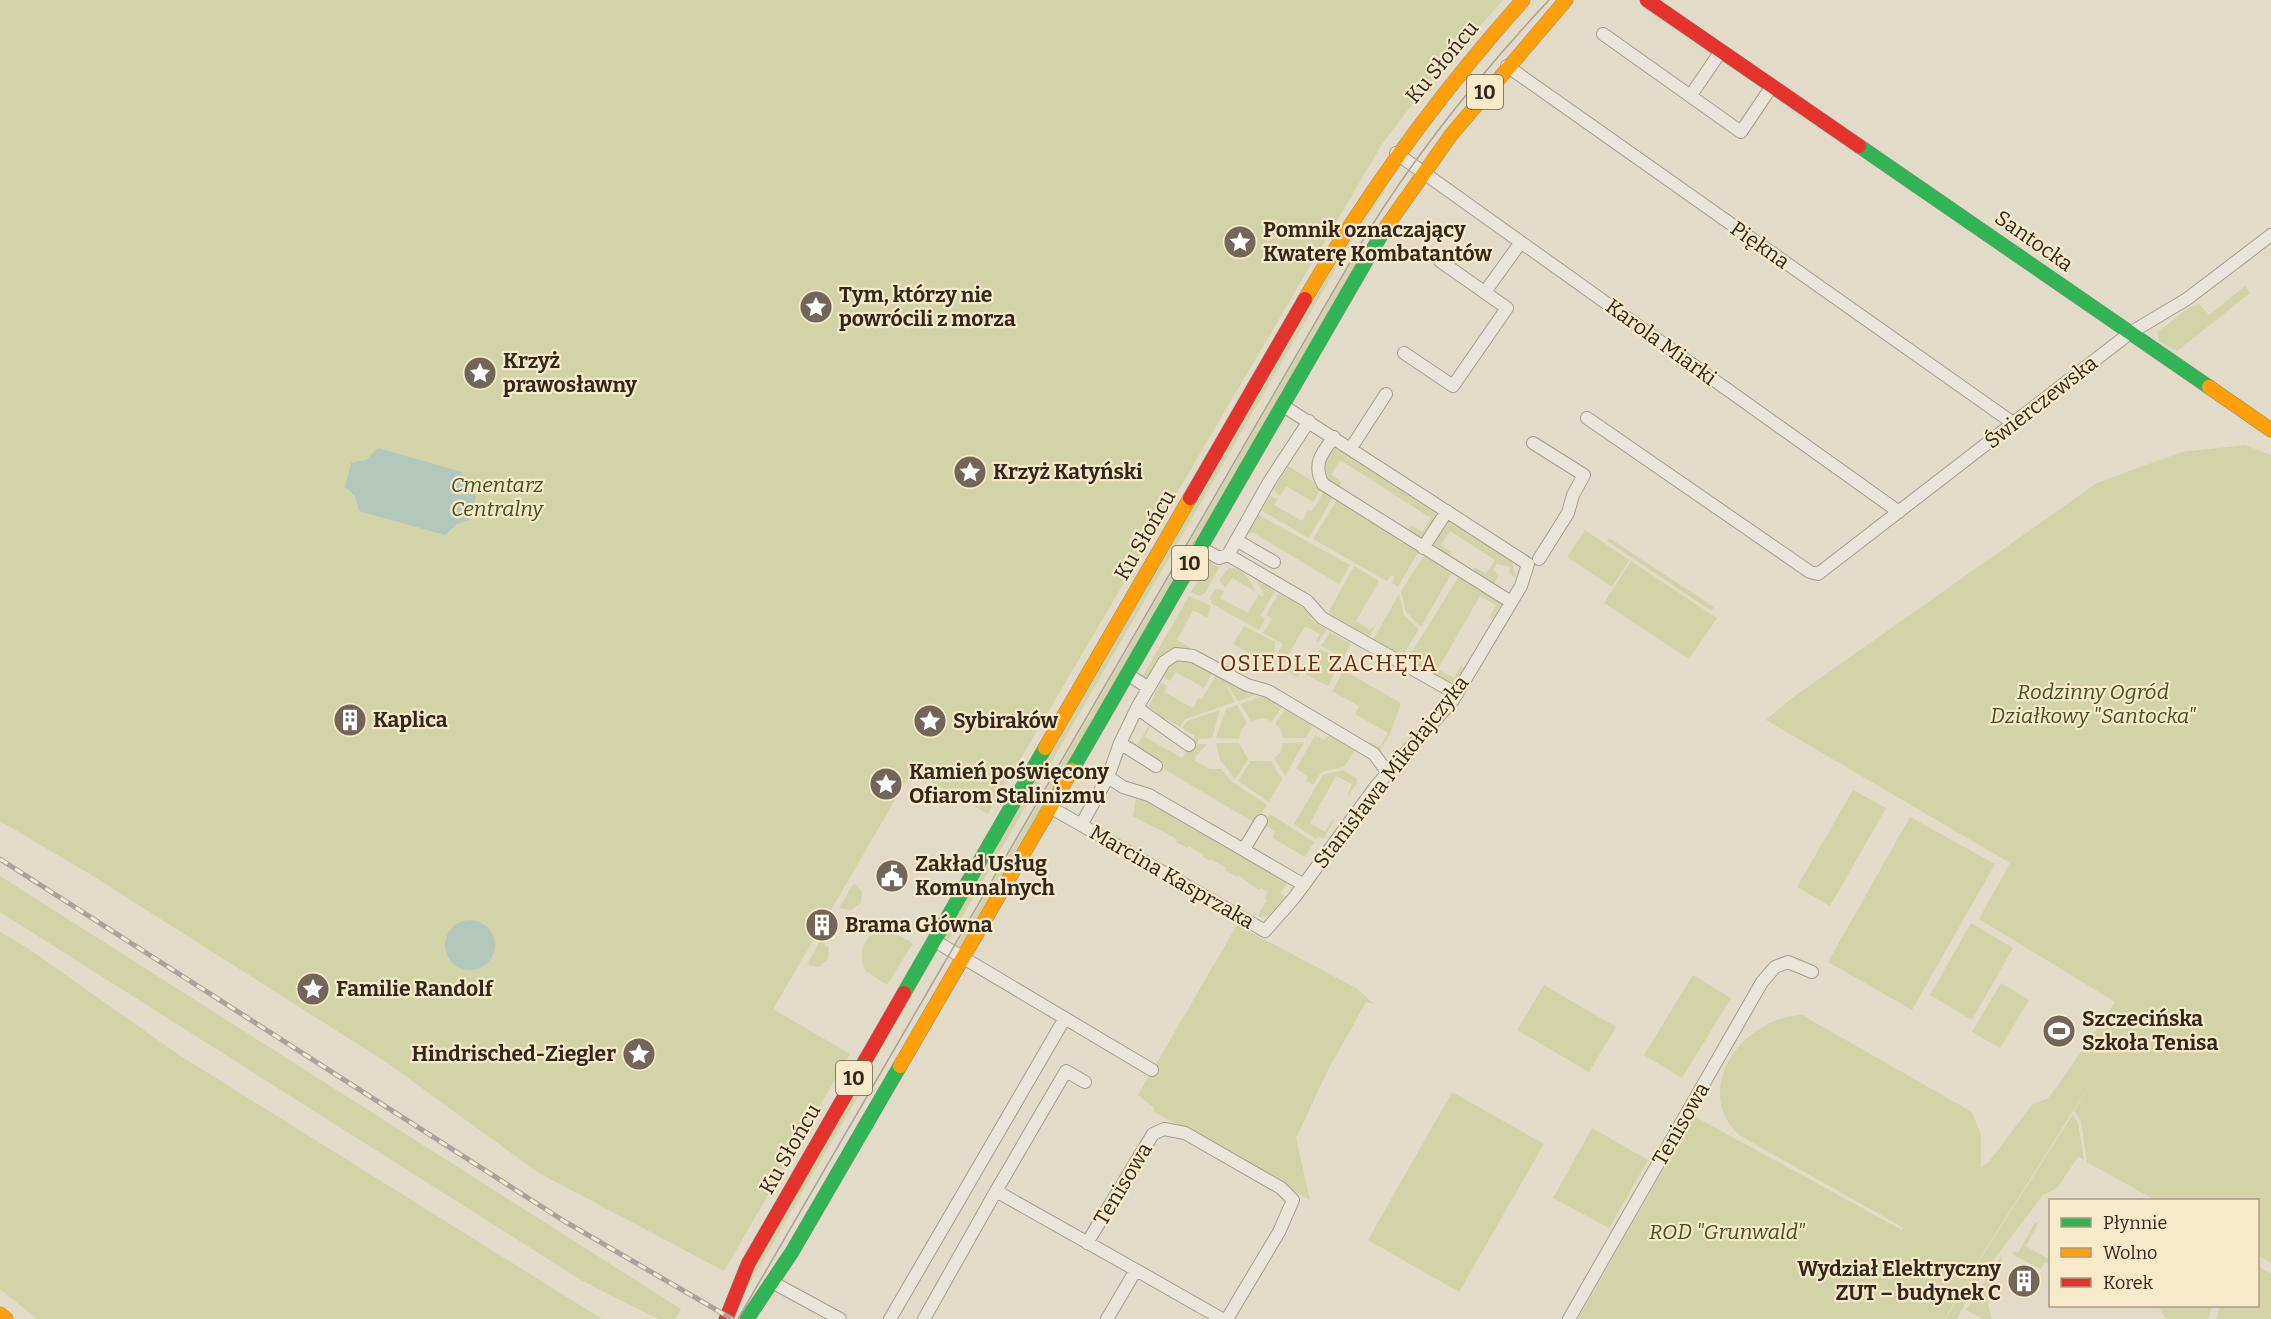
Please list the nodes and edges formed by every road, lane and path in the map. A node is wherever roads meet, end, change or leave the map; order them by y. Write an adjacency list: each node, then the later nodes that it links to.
1 (1523, 0): 9 (main road, Ku Słońcu / 10)
2 (1566, 0): 6 (main road, 10)
3 (1647, 0): 5 (main road, Santocka)
4 (1603, 34): 8 (street)
5 (1721, 51): 7 (main road, Santocka); 8 (street)
6 (1507, 66): 10 (main road, 10); 21 (street, Piękna)
7 (1772, 86): 8 (street); 15 (main road, Santocka)
8 (1691, 95)
9 (1396, 153): 10 (street); 49 (main road, Ku Słońcu / 10)
10 (1422, 172): 12 (street, Karola Miarki); 18 (main road, 10)
11 (2271, 235): 15 (street, Świerczewska)
12 (1521, 242): 14 (street); 27 (street, Karola Miarki)
13 (1440, 261): 14 (street)
14 (1485, 292): 16 (street)
15 (2130, 333): 21 (street, Świerczewska); 22 (main road, Santocka)
16 (1404, 353)
17 (1386, 394): 25 (street)
18 (1282, 405): 20 (street); 29 (main road, 10)
19 (1587, 418): 27 (street, Świerczewska)
20 (1309, 421): 23 (street); 28 (street)
21 (2013, 423): 27 (street, Świerczewska)
22 (2271, 430)
23 (1334, 437): 25 (street); 30 (street)
24 (1533, 442): 33 (street, Stanisława Mikołajczyka)
25 (1351, 448): 26 (street)
26 (1447, 511): 30 (street); 33 (street)
27 (1899, 512)
28 (1236, 540): 31 (street); 32 (street)
29 (1200, 548): 31 (street); 35 (main road, 10)
30 (1424, 548): 34 (street)
31 (1228, 555): 37 (street)
32 (1274, 562)
33 (1534, 562): 34 (street, Stanisława Mikołajczyka)
34 (1511, 602): 37 (street, Stanisława Mikołajczyka)
35 (1127, 674): 36 (street); 44 (main road, 10)
36 (1149, 688): 38 (street); 42 (street)
37 (1457, 694): 42 (street, Stanisława Mikołajczyka)
38 (1137, 708): 39 (street); 40 (street)
39 (1119, 744): 41 (street); 43 (street)
40 (1190, 745)
41 (1156, 765)
42 (1388, 773): 48 (street, Stanisława Mikołajczyka)
43 (1108, 777): 46 (street); 47 (street)
44 (1050, 807): 46 (street, Marcina Kasprzaka); 50 (main road, 10)
45 (1247, 819): 47 (street)
46 (1081, 825): 48 (street, Marcina Kasprzaka)
47 (1244, 849): 48 (street)
48 (1304, 885)
49 (935, 941): 50 (street); 61 (main road, Ku Słońcu / 10)
50 (963, 958): 52 (street); 58 (main road, 10)
51 (1812, 972): 69 (street, Tenisowa)
52 (1065, 1018): 53 (street); 64 (street)
53 (1152, 1070)
54 (1085, 1082): 55 (street)
55 (996, 1191): 56 (street, Tenisowa); 65 (street)
56 (1088, 1243): 57 (street, Tenisowa); 68 (street, Tenisowa)
57 (1136, 1270): 66 (street); 67 (street, Tenisowa)
58 (772, 1282): 62 (main road, 10); 63 (street)
59 (0, 1314): 60 (main road)
60 (6, 1319)
61 (726, 1319)
62 (747, 1319)
63 (840, 1319)
64 (890, 1319)
65 (924, 1319)
66 (1107, 1319)
67 (1222, 1319)
68 (1227, 1319)
69 (1569, 1319)

